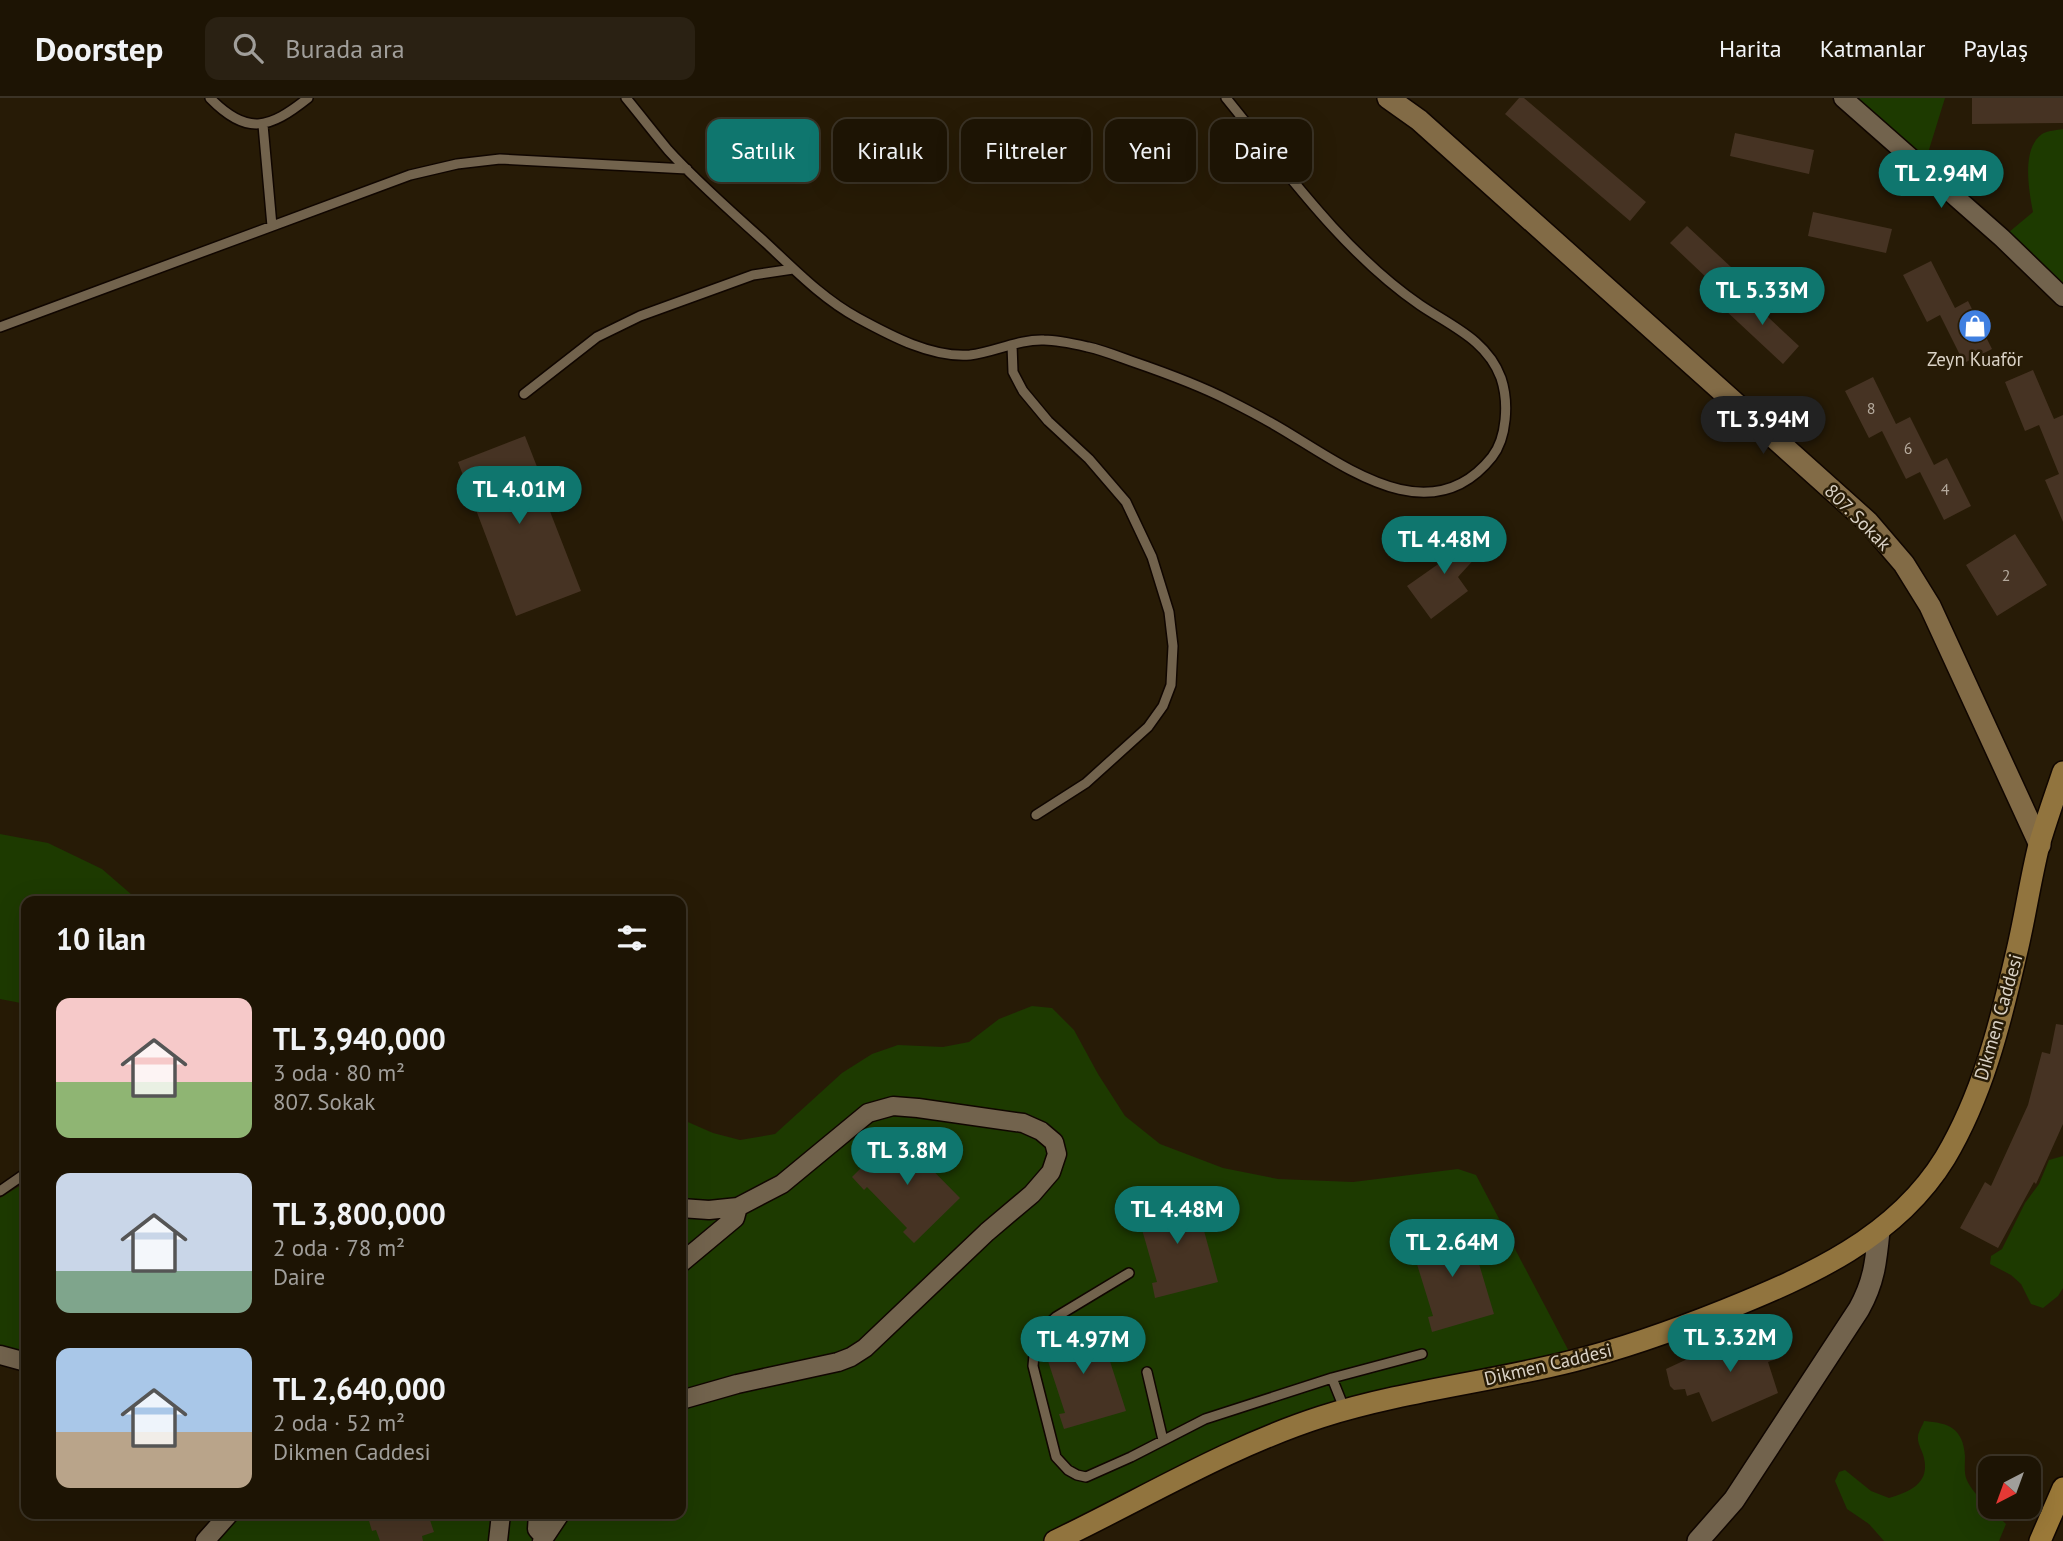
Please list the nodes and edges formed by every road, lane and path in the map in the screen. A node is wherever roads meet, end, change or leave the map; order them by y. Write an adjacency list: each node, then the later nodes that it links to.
1 (210, 98): 9 (lane)
2 (308, 98): 9 (lane)
3 (626, 98): 10 (lane)
4 (1226, 98): 15 (lane)
5 (1388, 98): 8 (main road, 807. Sokak)
6 (1402, 98): 8 (street)
7 (1843, 98): 13 (street)
8 (1419, 120): 19 (main road, 807. Sokak)
9 (263, 125): 11 (lane)
10 (687, 169): 11 (lane); 12 (lane)
11 (272, 226): 14 (lane)
12 (793, 269): 15 (lane); 16 (lane)
13 (2063, 297)
14 (0, 327)
15 (1012, 345): 18 (lane)
16 (524, 394)
17 (2063, 772): 19 (main road, Dikmen Caddesi)
18 (1036, 815)
19 (2039, 845): 24 (main road, Dikmen Caddesi)
20 (21, 1176): 21 (lane)
21 (0, 1191)
22 (738, 1207): 23 (street); 25 (street); 32 (street)
23 (686, 1208)
24 (1879, 1231): 33 (main road, Dikmen Caddesi); 44 (street)
25 (686, 1259)
26 (1129, 1273): 34 (lane)
27 (1422, 1354): 31 (lane)
28 (0, 1355): 29 (street)
29 (21, 1361)
30 (1147, 1372): 34 (lane)
31 (1332, 1378): 33 (lane); 34 (lane)
32 (686, 1399)
33 (1345, 1410): 43 (main road, Dikmen Caddesi)
34 (1163, 1440)
35 (2063, 1488): 45 (highway)
36 (225, 1519): 41 (street)
37 (500, 1519): 42 (street)
38 (538, 1519): 40 (street)
39 (557, 1519): 40 (street)
40 (543, 1539)
41 (205, 1541)
42 (498, 1541)
43 (1055, 1541)
44 (1698, 1541)
45 (2040, 1541)

